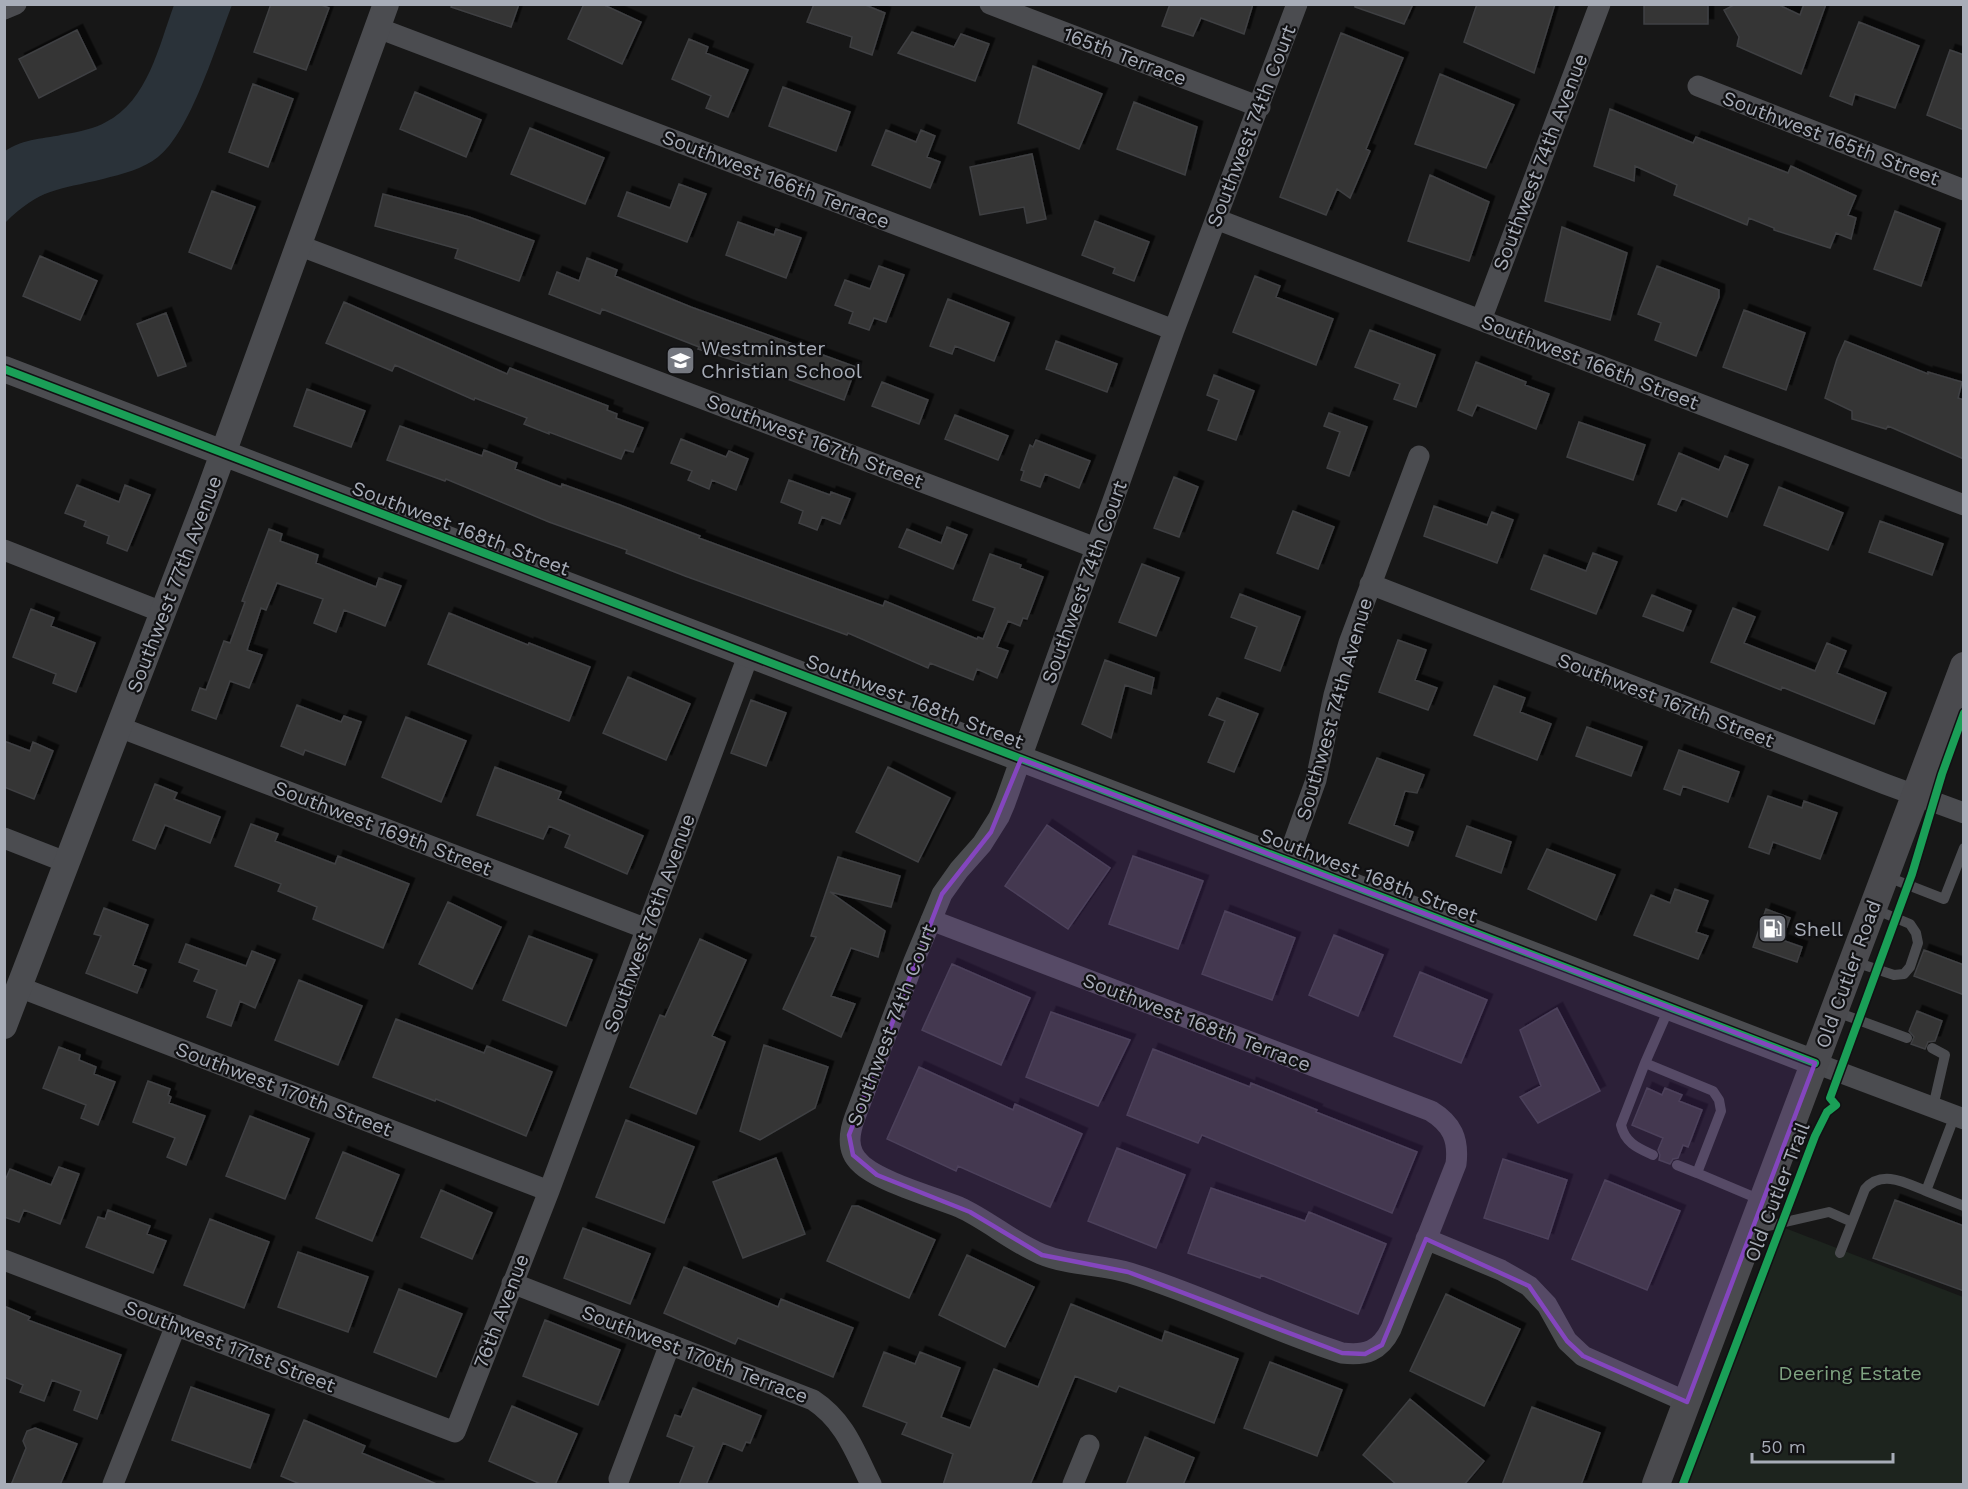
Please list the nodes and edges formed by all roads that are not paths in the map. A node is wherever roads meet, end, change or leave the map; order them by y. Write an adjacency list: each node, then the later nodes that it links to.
1 (16, 4): 5 (street)
2 (1297, 4): 8 (street, Southwest 74th Court)
3 (1600, 4): 12 (street, Southwest 74th Avenue)
4 (993, 5): 8 (street, 165th Terrace)
5 (4, 9)
6 (382, 16): 11 (street, Southwest 77th Avenue); 13 (street, Southwest 166th Terrace)
7 (1698, 86): 9 (street, Southwest 165th Street)
8 (1260, 107): 10 (street, Southwest 74th Court)
9 (1964, 190)
10 (1216, 219): 12 (street, Southwest 166th Street); 13 (street, Southwest 74th Court)
11 (298, 245): 15 (street, Southwest 77th Avenue); 18 (street, Southwest 167th Street)
12 (1481, 320): 17 (street, Southwest 166th Street)
13 (1174, 330): 18 (street, Southwest 74th Court)
14 (4, 369): 15 (street, Southwest 168th Street)
15 (223, 454): 21 (street, Southwest 77th Avenue); 22 (street, Southwest 168th Street)
16 (1419, 456): 20 (street, Southwest 74th Avenue)
17 (1964, 505)
18 (1096, 548): 25 (street, Southwest 74th Court)
19 (4, 550): 21 (street)
20 (1370, 584): 26 (street, Southwest 167th Street); 30 (street, Southwest 74th Avenue)
21 (162, 612): 24 (street, Southwest 77th Avenue)
22 (748, 656): 25 (street, Southwest 168th Street); 35 (street, Southwest 76th Avenue)
23 (1964, 666): 26 (main road, Old Cutler Road)
24 (119, 727): 31 (street, Southwest 77th Avenue); 35 (street, Southwest 169th Street)
25 (1021, 759): 30 (street, Southwest 168th Street); 34 (street, Southwest 74th Court)
26 (1915, 795): 27 (street, Southwest 167th Street); 32 (main road, Old Cutler Road)
27 (1964, 813)
28 (4, 838): 31 (street)
29 (1964, 848): 32 (lane)
30 (1287, 861): 38 (street, Southwest 168th Street)
31 (68, 862): 37 (street, Southwest 77th Avenue)
32 (1885, 875): 33 (main road, Old Cutler Road)
33 (1872, 908): 36 (main road, Old Cutler Road); 36 (lane)
34 (931, 920): 56 (street, Southwest 168th Terrace); 56 (street, Southwest 74th Court)
35 (647, 928): 50 (street, Southwest 76th Avenue)
36 (1852, 961): 39 (main road, Old Cutler Road)
37 (19, 987): 40 (street, Southwest 77th Avenue); 50 (street, Southwest 170th Street)
38 (1670, 1006): 43 (street, Southwest 168th Street); 44 (lane)
39 (1833, 1011): 41 (lane); 43 (main road, Old Cutler Road)
40 (4, 1026)
41 (1907, 1038)
42 (1932, 1048): 45 (lane)
43 (1815, 1063): 45 (street, Southwest 168th Street); 52 (main road, Old Cutler Road)
44 (1644, 1064): 47 (lane); 49 (lane)
45 (1933, 1107): 46 (street, Southwest 168th Street)
46 (1959, 1117): 51 (lane)
47 (1653, 1155)
48 (1677, 1165): 49 (lane)
49 (1697, 1173): 52 (lane)
50 (549, 1191): 59 (street, 76th Avenue)
51 (1926, 1191): 53 (lane); 54 (lane)
52 (1762, 1200): 55 (main road, Old Cutler Road)
53 (1964, 1206)
54 (1852, 1222): 55 (lane); 57 (lane)
55 (1752, 1229): 62 (main road, Old Cutler Road)
56 (1426, 1239): 62 (street)
57 (1840, 1254)
58 (4, 1260): 60 (street, Southwest 171st Street)
59 (512, 1283): 61 (street, Southwest 170th Terrace); 63 (street, 76th Avenue)
60 (176, 1325): 63 (street, Southwest 171st Street); 66 (street)
61 (670, 1344): 65 (street); 67 (street, Southwest 170th Terrace)
62 (1687, 1402): 69 (main road, Old Cutler Road)
63 (455, 1432)
64 (1089, 1445): 68 (street)
65 (620, 1479)
66 (113, 1485)
67 (871, 1485)
68 (1073, 1485)
69 (1656, 1485)

